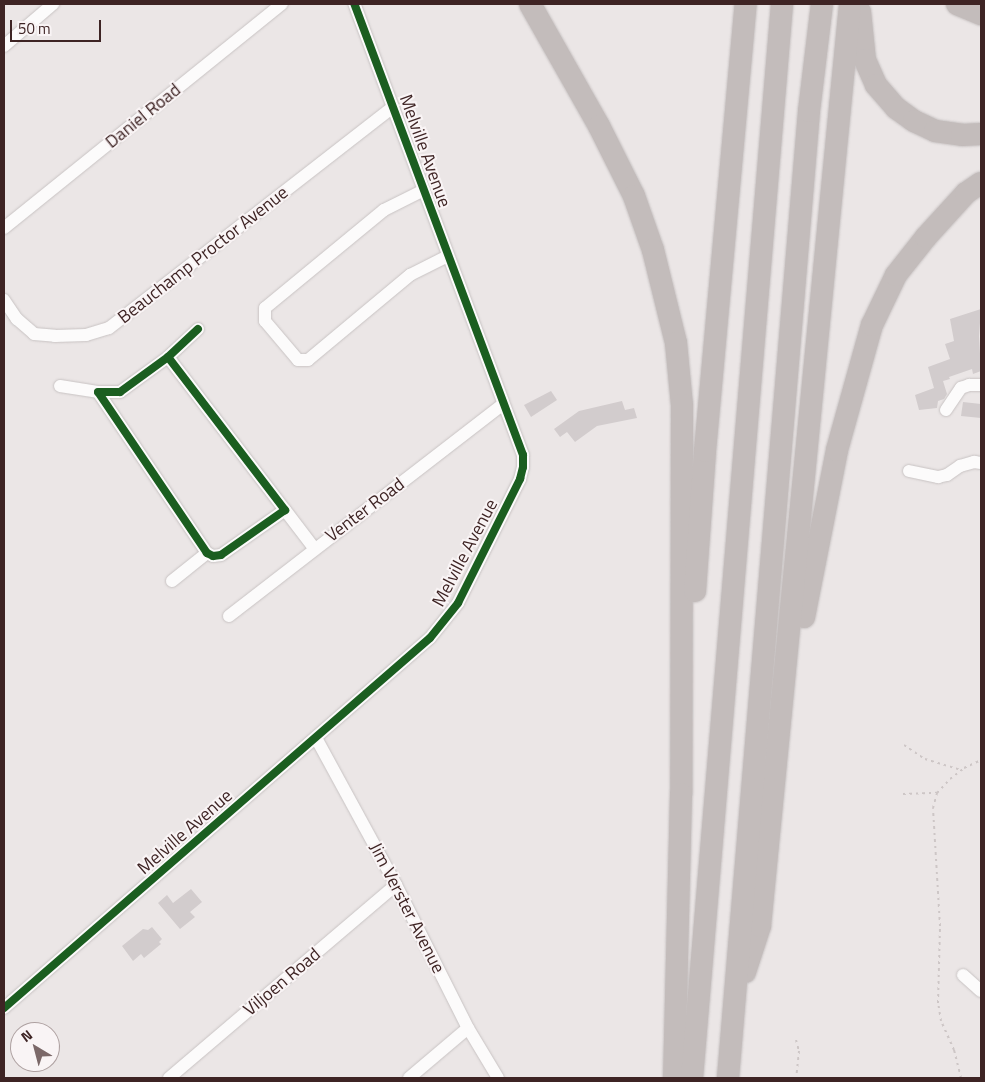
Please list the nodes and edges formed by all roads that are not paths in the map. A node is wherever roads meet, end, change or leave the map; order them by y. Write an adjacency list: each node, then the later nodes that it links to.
1 (54, 4): 12 (street)
2 (282, 4): 17 (street, Daniel Road)
3 (354, 4): 13 (street, Melville Avenue)
4 (530, 4): 36 (highway)
5 (746, 4): 36 (highway)
6 (782, 4): 47 (highway)
7 (822, 4): 41 (highway)
8 (850, 4): 35 (highway)
9 (860, 4): 14 (highway)
10 (957, 4): 11 (highway)
11 (981, 14)
12 (4, 46)
13 (393, 107): 16 (street, Melville Avenue); 19 (street, Beauchamp Proctor Avenue)
14 (981, 134)
15 (981, 183): 35 (highway)
16 (424, 190): 18 (street, Melville Avenue); 18 (street)
17 (4, 228)
18 (448, 256): 25 (street, Melville Avenue)
19 (4, 300)
20 (198, 329): 21 (street)
21 (168, 357): 24 (street); 29 (street)
22 (981, 385): 26 (street)
23 (60, 386): 24 (street)
24 (98, 392): 31 (street)
25 (502, 405): 30 (street, Venter Road); 34 (street, Melville Avenue)
26 (946, 410)
27 (981, 463): 28 (street)
28 (909, 471)
29 (285, 510): 30 (street); 31 (street)
30 (314, 548): 33 (street, Venter Road)
31 (207, 554): 32 (street)
32 (172, 582)
33 (229, 616)
34 (316, 738): 37 (street, Jim Verster Avenue); 40 (street, Melville Avenue)
35 (779, 741): 41 (highway)
36 (681, 794): 46 (highway)
37 (396, 885): 42 (street, Jim Verster Avenue); 43 (street, Viljoen Road)
38 (964, 975): 39 (street)
39 (981, 991)
40 (4, 1008)
41 (733, 1009): 48 (highway)
42 (468, 1028): 44 (street); 45 (street, Jim Verster Avenue)
43 (169, 1078)
44 (409, 1078)
45 (498, 1078)
46 (674, 1078)
47 (692, 1078)
48 (728, 1078)

